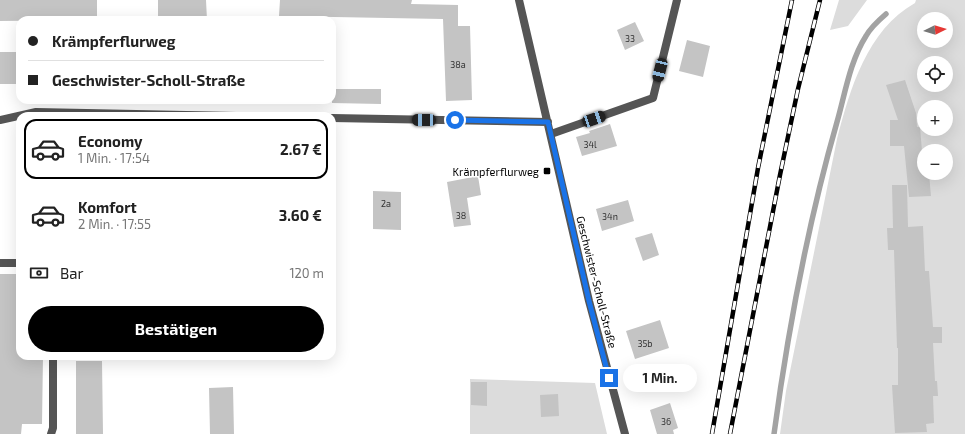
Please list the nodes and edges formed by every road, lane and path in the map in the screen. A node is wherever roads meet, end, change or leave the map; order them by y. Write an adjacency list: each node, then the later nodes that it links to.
1 (519, 0): 6 (street, Geschwister-Scholl-Straße)
2 (677, 0): 7 (street)
3 (16, 116): 5 (street)
4 (336, 118): 6 (street)
5 (0, 120)
6 (548, 122): 7 (street, Geschwister-Scholl-Straße)
7 (551, 134): 12 (street, Geschwister-Scholl-Straße)
8 (0, 263): 9 (street)
9 (16, 263)
10 (53, 360): 11 (street)
11 (51, 434)
12 (625, 434)

